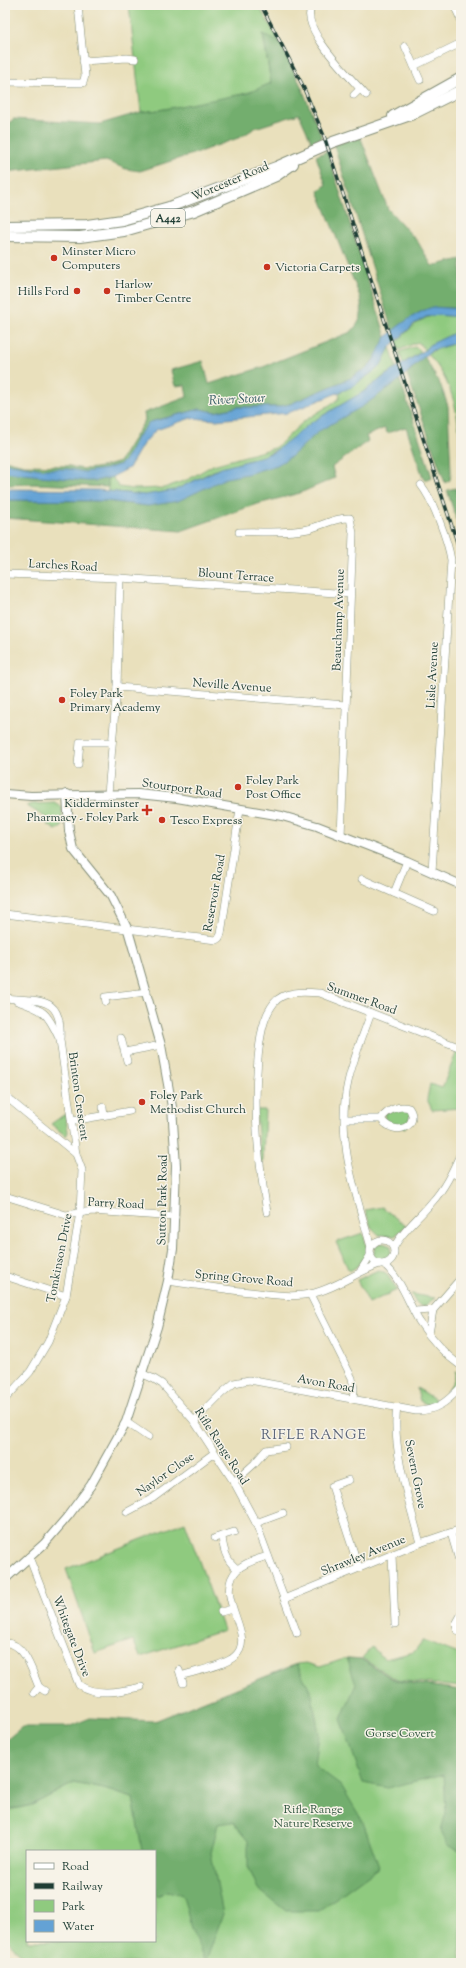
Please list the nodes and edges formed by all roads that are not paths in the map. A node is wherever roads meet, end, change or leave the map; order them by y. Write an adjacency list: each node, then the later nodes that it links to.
1 (78, 5): 8 (street)
2 (313, 5): 13 (street)
3 (454, 5): 4 (street)
4 (461, 20)
5 (461, 43): 9 (street)
6 (405, 46): 9 (street)
7 (135, 58): 8 (street)
8 (83, 61): 12 (street)
9 (414, 66): 11 (street)
10 (461, 78): 17 (highway, Worcester Road / A442)
11 (420, 80)
12 (5, 82)
13 (360, 89): 15 (street); 16 (street)
14 (461, 90): 17 (highway, Worcester Road / A442)
15 (354, 95)
16 (366, 95)
17 (351, 135): 18 (highway, Worcester Road / A442)
18 (317, 149): 19 (highway, Worcester Road / A442); 20 (highway, Worcester Road / A442)
19 (5, 226)
20 (5, 236)
21 (421, 485): 36 (street, Lisle Avenue)
22 (239, 532): 25 (street, Beauchamp Avenue)
23 (5, 574): 24 (street, Larches Road)
24 (120, 578): 25 (street, Blount Terrace); 26 (street)
25 (350, 594): 27 (street, Beauchamp Avenue)
26 (117, 687): 27 (street, Neville Avenue); 28 (street)
27 (346, 705): 34 (street, Beauchamp Avenue)
28 (112, 742): 29 (street); 32 (street)
29 (78, 765)
30 (5, 794): 31 (main road, Stourport Road)
31 (67, 794): 32 (main road, Stourport Road); 42 (main road, Sutton Park Road)
32 (108, 794): 33 (main road, Stourport Road)
33 (240, 809): 34 (main road, Stourport Road); 42 (street, Reservoir Road)
34 (341, 836): 35 (main road, Stourport Road)
35 (406, 861): 36 (main road, Stourport Road); 39 (street)
36 (432, 872): 38 (main road, Stourport Road)
37 (362, 879): 39 (street)
38 (461, 885)
39 (394, 893): 40 (street)
40 (434, 911)
41 (5, 914): 42 (street)
42 (128, 930): 43 (main road, Sutton Park Road)
43 (147, 992): 44 (street); 49 (main road, Sutton Park Road)
44 (105, 997)
45 (8, 998): 48 (street, Brinton Crescent); 48 (street, Brinton Crescent)
46 (372, 1013): 50 (street, Summer Road); 57 (street); 66 (street, Summer Road)
47 (121, 1038): 51 (street)
48 (60, 1040): 59 (street, Brinton Crescent)
49 (161, 1045): 51 (street); 67 (main road, Sutton Park Road)
50 (461, 1048)
51 (125, 1052): 52 (street)
52 (127, 1061)
53 (5, 1096): 61 (street)
54 (103, 1107): 56 (street)
55 (130, 1111): 56 (street)
56 (104, 1115): 59 (street)
57 (345, 1119): 58 (street); 68 (street)
58 (381, 1119)
59 (72, 1121): 61 (street, Brinton Crescent)
60 (461, 1153): 62 (street)
61 (76, 1154): 65 (street, Tomkinson Drive)
62 (452, 1173): 63 (street); 69 (street)
63 (461, 1177)
64 (5, 1196): 65 (street, Parry Road)
65 (80, 1212): 67 (street, Parry Road); 81 (street, Tomkinson Drive)
66 (267, 1212)
67 (175, 1217): 79 (main road, Sutton Park Road)
68 (366, 1227): 70 (street); 72 (street)
69 (398, 1238): 70 (street); 71 (street)
70 (380, 1240): 71 (street); 72 (street)
71 (394, 1247): 73 (street)
72 (371, 1250): 74 (street); 75 (street, Spring Grove Road)
73 (392, 1260): 74 (street); 76 (street)
74 (382, 1264): 75 (street, Spring Grove Road); 76 (street)
75 (361, 1270): 80 (street, Spring Grove Road)
76 (392, 1271): 83 (street)
77 (5, 1276): 81 (street)
78 (461, 1278): 82 (street)
79 (168, 1281): 80 (street, Spring Grove Road); 86 (main road, Sutton Park Road)
80 (310, 1294): 89 (street)
81 (66, 1296): 88 (street, Tomkinson Drive)
82 (433, 1310): 83 (street); 84 (street)
83 (414, 1311): 84 (street)
84 (429, 1334): 85 (street)
85 (461, 1366)
86 (143, 1374): 91 (street, Rifle Range Road); 92 (main road, Sutton Park Road)
87 (461, 1388): 90 (street, Avon Road)
88 (5, 1399)
89 (353, 1399): 90 (street, Avon Road); 91 (street, Avon Road)
90 (397, 1407): 104 (street, Severn Grove)
91 (194, 1421): 95 (street, Rifle Range Road)
92 (126, 1422): 93 (street); 107 (main road, Sutton Park Road)
93 (148, 1437)
94 (286, 1447): 97 (street)
95 (214, 1453): 97 (street, Rifle Range Road); 98 (street, Naylor Close)
96 (349, 1480): 109 (street)
97 (234, 1482): 100 (street, Rifle Range Road)
98 (127, 1512)
99 (283, 1512): 100 (street)
100 (256, 1523): 106 (street, Rifle Range Road)
101 (461, 1529): 103 (street, Shrawley Avenue)
102 (234, 1532): 110 (street)
103 (452, 1533): 104 (street, Shrawley Avenue); 108 (street)
104 (420, 1543): 105 (street, Shrawley Avenue)
105 (392, 1555): 109 (street, Shrawley Avenue); 116 (street)
106 (268, 1556): 110 (street); 112 (street, Rifle Range Road)
107 (29, 1557): 111 (main road, Sutton Park Road); 121 (street, Whitegate Drive)
108 (461, 1567)
109 (359, 1568): 112 (street, Shrawley Avenue)
110 (238, 1569): 113 (street)
111 (5, 1579)
112 (284, 1599): 118 (street, Rifle Range Road)
113 (232, 1609): 114 (street); 120 (street)
114 (221, 1612)
115 (461, 1616): 117 (street)
116 (395, 1624)
117 (461, 1632)
118 (297, 1633)
119 (5, 1644): 122 (street)
120 (181, 1676)
121 (141, 1687)
122 (40, 1690)

